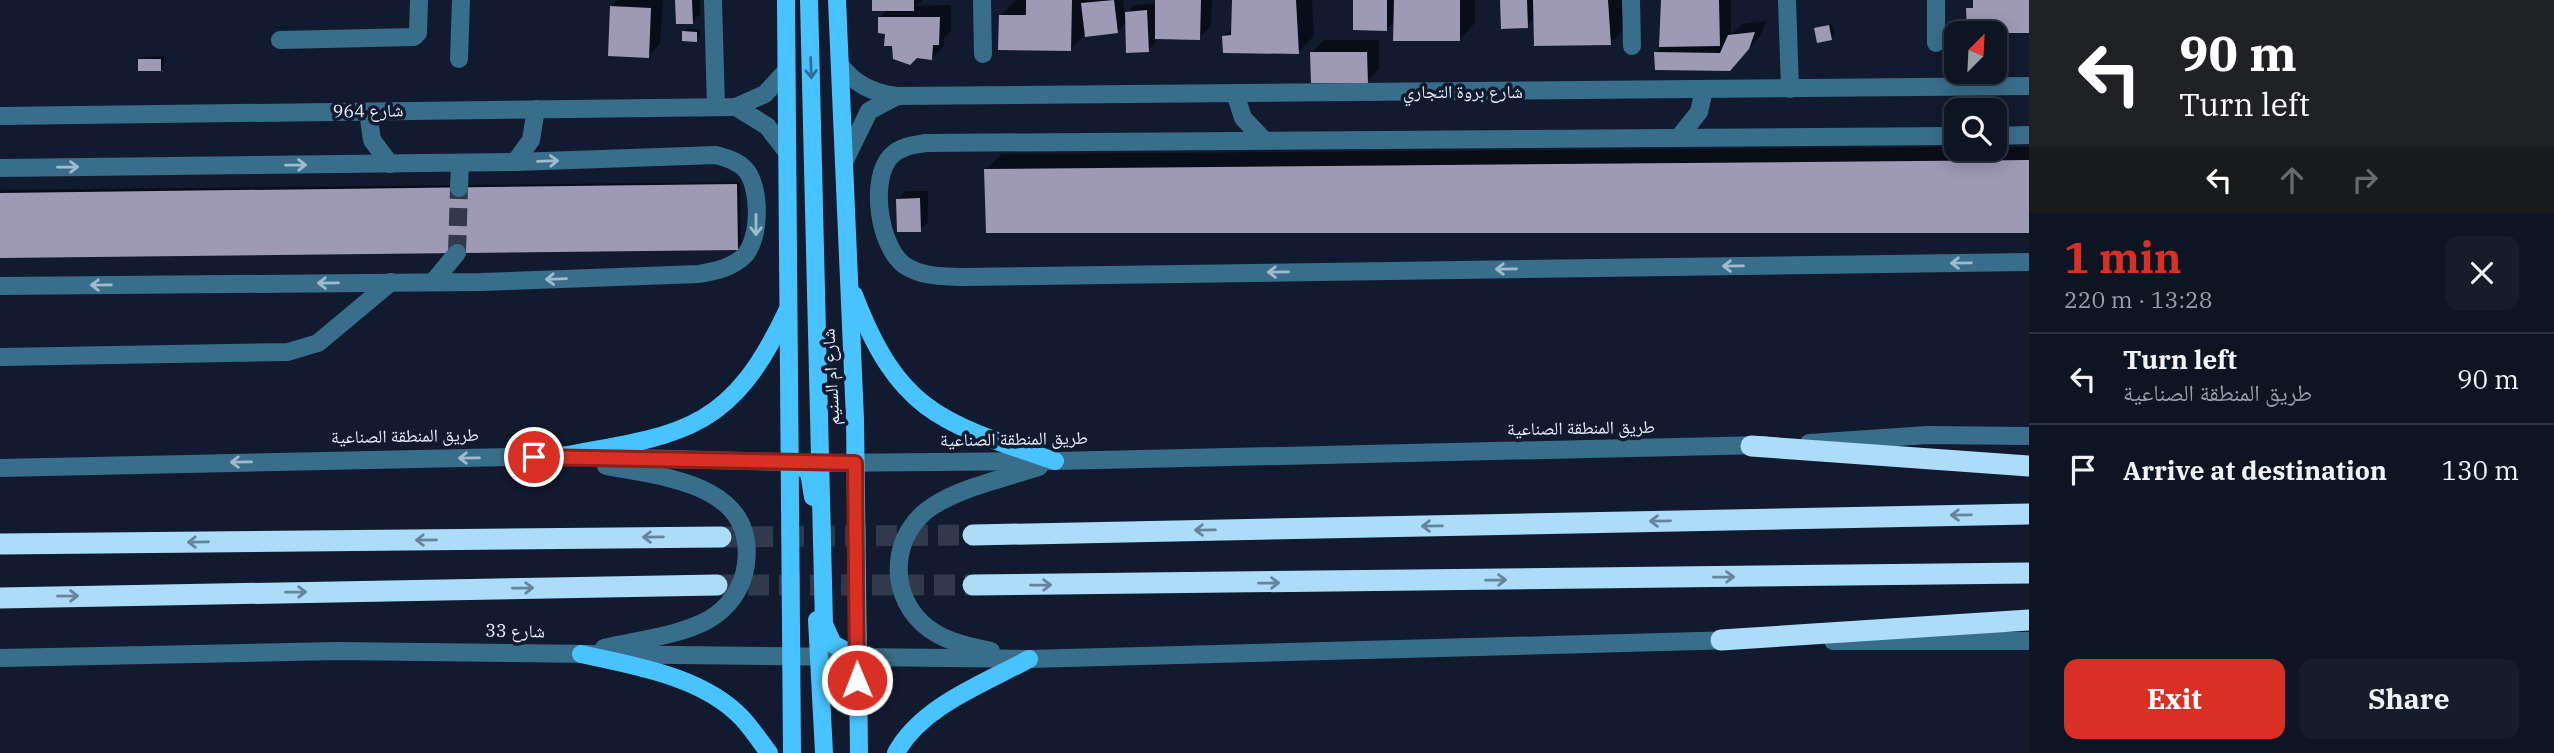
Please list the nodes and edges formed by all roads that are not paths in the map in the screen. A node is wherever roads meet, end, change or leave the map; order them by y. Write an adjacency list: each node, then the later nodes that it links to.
1 (419, 0): 11 (street)
2 (461, 0): 15 (street)
3 (713, 0): 23 (street)
4 (786, 0): 17 (main road)
5 (809, 0): 54 (main road, one-way to 54)
6 (837, 0): 16 (main road, شارع ام السنيم)
7 (982, 0): 14 (street)
8 (1631, 0): 13 (street)
9 (1787, 0): 19 (street)
10 (1936, 0): 12 (street)
11 (280, 40)
12 (1936, 43)
13 (1632, 46)
14 (983, 54)
15 (459, 59)
16 (839, 65): 22 (street, شارع بروة التجاري); 34 (main road, شارع ام السنيم)
17 (786, 71): 24 (street, شارع 964); 33 (main road)
18 (2029, 86): 19 (street, شارع بروة التجاري)
19 (1790, 89): 20 (street, شارع بروة التجاري)
20 (1704, 90): 21 (street, شارع بروة التجاري); 31 (street)
21 (1235, 93): 22 (street, شارع بروة التجاري); 32 (street)
22 (897, 96): 34 (street)
23 (716, 107): 24 (street, شارع 964); 25 (street, شارع 964)
24 (736, 107): 33 (street)
25 (536, 109): 26 (street, شارع 964); 35 (street)
26 (368, 112): 27 (street, شارع 964); 37 (street)
27 (0, 116)
28 (2029, 135): 30 (street)
29 (1944, 136): 31 (street)
30 (2007, 136)
31 (1679, 137): 32 (street)
32 (1263, 139): 40 (street, one-way to 32)
33 (787, 152): 46 (main road)
34 (845, 160): 41 (main road, شارع ام السنيم)
35 (515, 162): 36 (street); 44 (street, one-way to 44)
36 (460, 163): 37 (street); 39 (street)
37 (390, 164): 38 (street, one-way to 37)
38 (0, 168)
39 (459, 188)
40 (2029, 262)
41 (848, 279): 53 (main road); 55 (main road, شارع ام السنيم)
42 (391, 282): 43 (street); 45 (street, one-way to 45); 47 (street)
43 (433, 282): 44 (street); 44 (street)
44 (480, 282)
45 (0, 286)
46 (790, 304): 51 (main road); 52 (main road)
47 (0, 357)
48 (2029, 436): 49 (street, طريق المنطقة الصناعية)
49 (1751, 446): 53 (street, طريق المنطقة الصناعية); 57 (highway)
50 (0, 456): 56 (street)
51 (561, 456): 52 (street, طريق المنطقة الصناعية); 56 (street, طريق المنطقة الصناعية, one-way to 56); 70 (street)
52 (790, 461): 54 (street, طريق المنطقة الصناعية); 71 (main road); 72 (main road)
53 (1055, 461): 55 (street, طريق المنطقة الصناعية); 75 (street)
54 (822, 463): 55 (street, طريق المنطقة الصناعية); 73 (main road)
55 (855, 463): 73 (main road, شارع ام السنيم)
56 (43, 466): 58 (street, طريق المنطقة الصناعية)
57 (2029, 466)
58 (0, 468)
59 (2029, 514): 60 (highway, one-way to 60)
60 (974, 535)
61 (721, 537): 62 (highway, one-way to 62)
62 (0, 544)
63 (2029, 573): 65 (highway, one-way to 63)
64 (718, 585): 66 (highway, one-way to 64)
65 (973, 585)
66 (0, 598)
67 (2029, 620): 68 (highway)
68 (1721, 640): 69 (street); 75 (street)
69 (2029, 641)
70 (581, 654): 71 (street, شارع 33); 74 (street, شارع 33); 76 (main road)
71 (791, 656): 72 (street, شارع 33); 77 (main road)
72 (819, 656): 73 (street, شارع 33); 78 (main road)
73 (856, 657): 75 (street, شارع 33); 79 (main road, شارع ام السنيم)
74 (0, 658)
75 (1029, 659): 80 (main road)
76 (769, 753)
77 (792, 753)
78 (824, 753)
79 (859, 753)
80 (896, 753)

